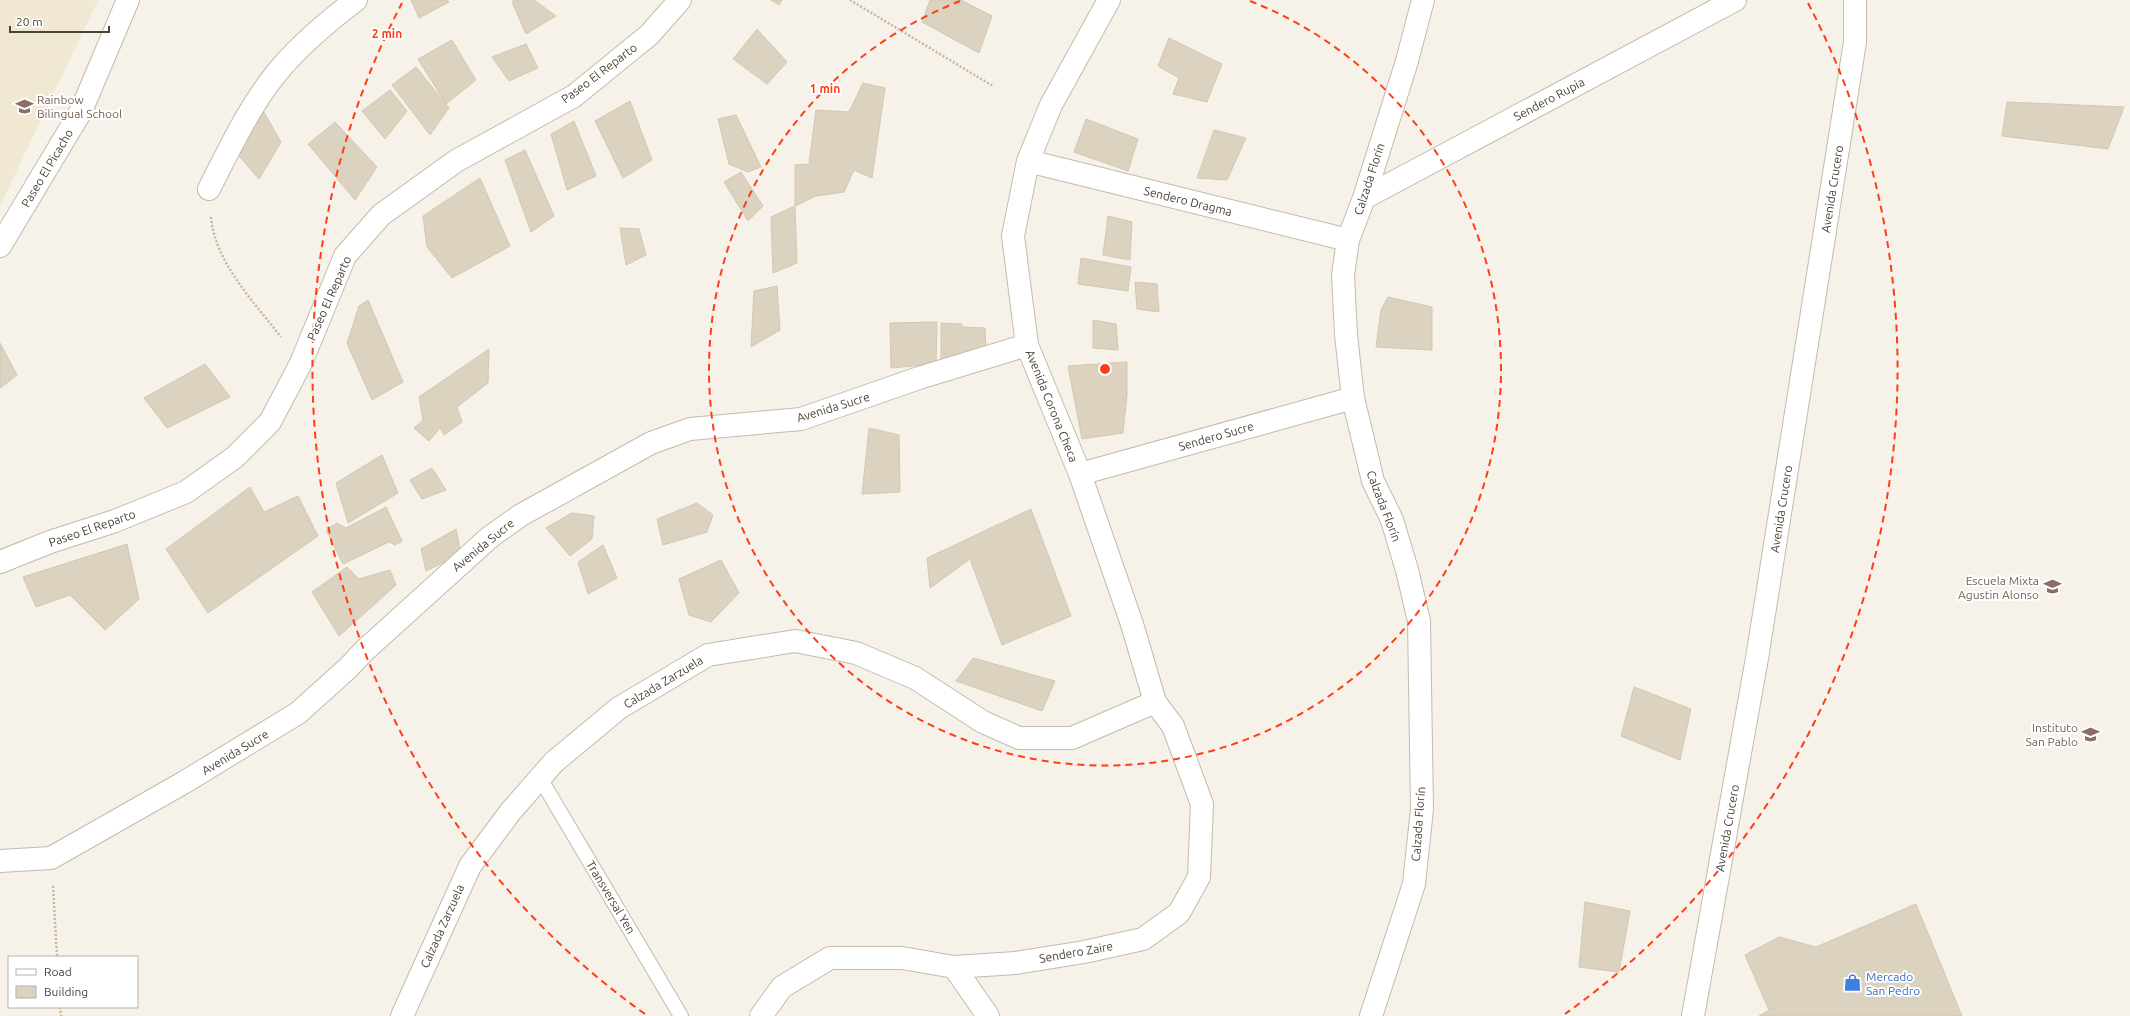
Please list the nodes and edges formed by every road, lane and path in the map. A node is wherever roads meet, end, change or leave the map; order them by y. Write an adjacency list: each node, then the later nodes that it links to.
1 (128, 0): 14 (street, Paseo El Picacho)
2 (356, 0): 11 (street)
3 (680, 0): 16 (street, Paseo El Reparto)
4 (850, 0): 9 (path)
5 (1108, 0): 10 (street, Avenida Corona Checa)
6 (1423, 0): 12 (street, Calzada Florín)
7 (1735, 0): 12 (street, Sendero Rupia)
8 (1855, 0): 31 (street, Avenida Crucero)
9 (993, 86)
10 (1028, 161): 13 (street, Sendero Dragma); 15 (street, Avenida Corona Checa)
11 (209, 189): 16 (path)
12 (1364, 198): 13 (street, Calzada Florín)
13 (1348, 240): 17 (street, Calzada Florín)
14 (0, 246)
15 (1027, 346): 18 (street, Avenida Corona Checa); 22 (street, Avenida Sucre)
16 (301, 363): 19 (street, Paseo El Reparto)
17 (1353, 398): 18 (street, Sendero Sucre); 30 (street, Calzada Florín)
18 (1080, 474): 20 (street, Avenida Corona Checa)
19 (0, 562)
20 (1155, 702): 21 (street, Calzada Zarzuela); 25 (street, Sendero Zaire)
21 (540, 778): 26 (street, Calzada Zarzuela); 27 (lane, Transversal Yen)
22 (51, 858): 23 (street, Avenida Sucre); 24 (path)
23 (0, 861)
24 (57, 956)
25 (954, 967): 28 (street, Sendero Zaire); 29 (street)
26 (402, 1016)
27 (681, 1016)
28 (761, 1016)
29 (988, 1016)
30 (1371, 1016)
31 (1693, 1016)

